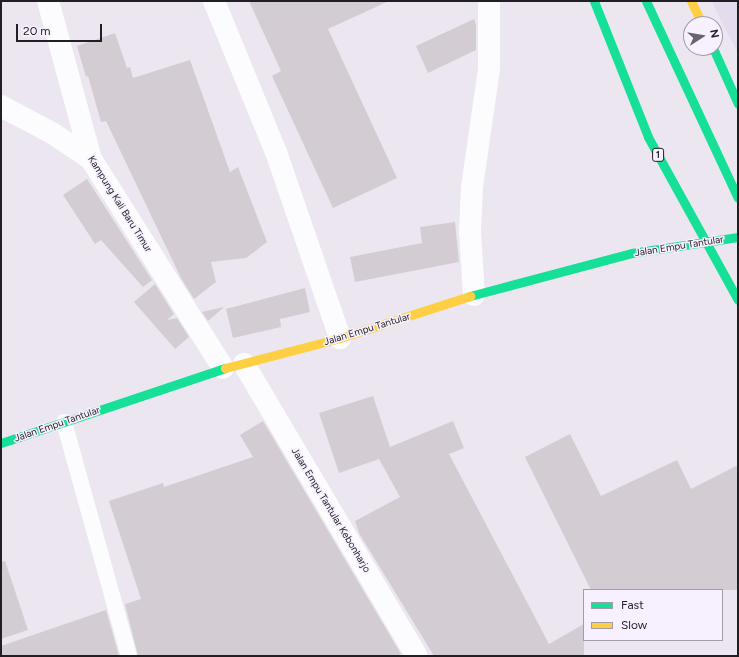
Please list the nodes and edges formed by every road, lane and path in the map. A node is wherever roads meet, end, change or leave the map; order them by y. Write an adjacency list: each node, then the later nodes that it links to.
1 (48, 1): 11 (street, Kampung Kali Baru Timur)
2 (214, 1): 16 (street)
3 (489, 1): 14 (street)
4 (594, 1): 15 (main road, 1)
5 (646, 1): 12 (main road)
6 (691, 1): 7 (main road)
7 (698, 16)
8 (717, 56): 9 (main road)
9 (738, 104)
10 (1, 106): 11 (street)
11 (91, 159): 18 (street, Kampung Kali Baru Timur)
12 (738, 198)
13 (738, 237): 14 (main road, Jalan Empu Tantular)
14 (474, 295): 16 (main road, Jalan Empu Tantular)
15 (738, 300)
16 (340, 338): 17 (main road, Jalan Empu Tantular)
17 (244, 364): 18 (main road, Jalan Empu Tantular); 22 (street, Jalan Empu Tantular Kebonharjo)
18 (222, 368): 19 (main road, Jalan Empu Tantular)
19 (64, 422): 20 (main road, Jalan Empu Tantular); 21 (lane)
20 (1, 443)
21 (129, 656)
22 (417, 656)

